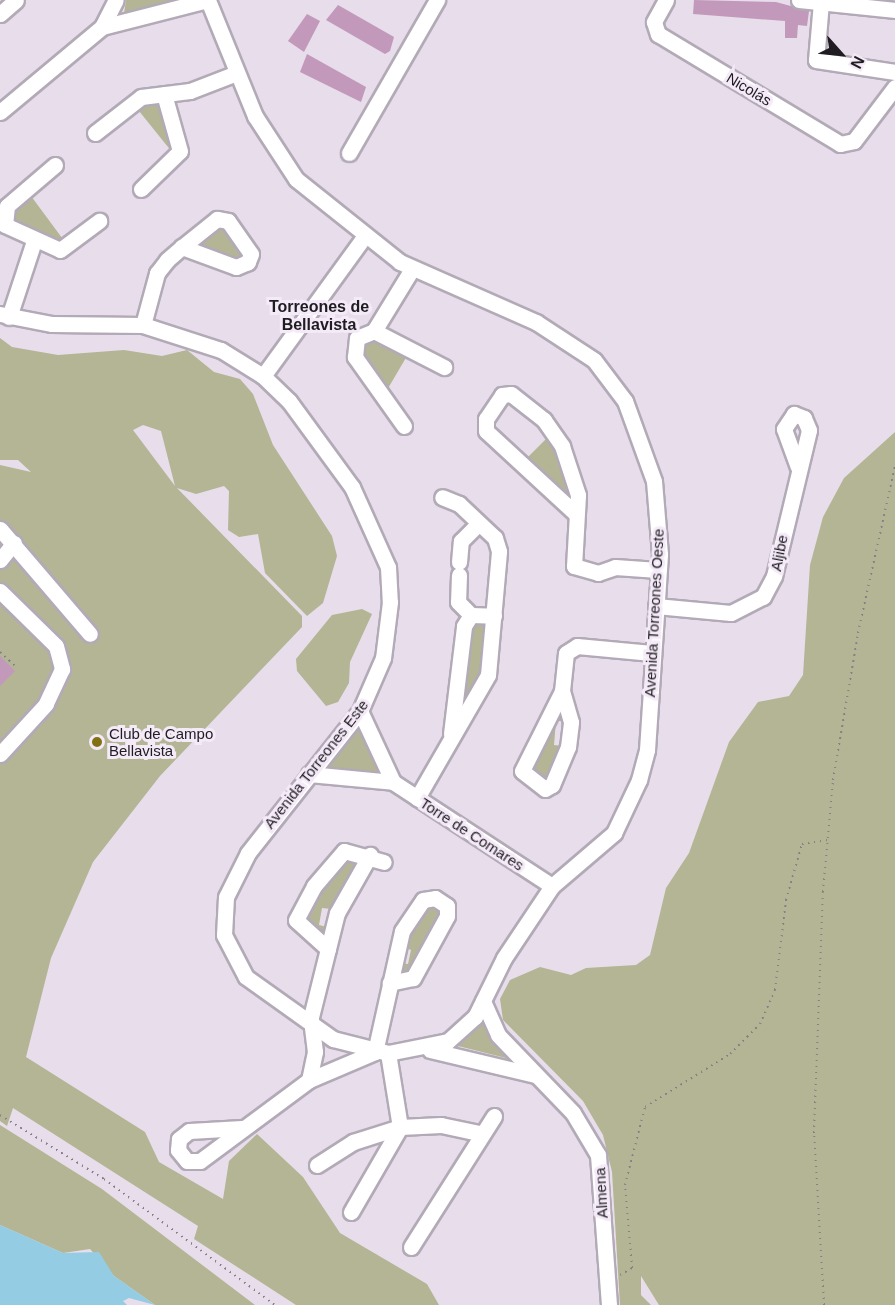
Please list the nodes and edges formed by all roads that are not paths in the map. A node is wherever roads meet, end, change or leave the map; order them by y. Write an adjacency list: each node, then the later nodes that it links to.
1 (16, 0): 9 (street)
2 (116, 0): 10 (street)
3 (208, 0): 10 (street); 12 (street, Avenida Torreones Oeste)
4 (437, 0): 17 (street)
5 (666, 0): 13 (street, Nicolás)
6 (799, 0): 7 (street)
7 (821, 2): 8 (street); 11 (street)
8 (895, 10)
9 (0, 14)
10 (102, 27): 15 (street)
11 (895, 72)
12 (237, 73): 14 (street); 21 (street, Avenida Torreones Oeste)
13 (895, 87)
14 (164, 94): 16 (street); 19 (street)
15 (0, 112)
16 (94, 133)
17 (350, 153)
18 (55, 165): 22 (street)
19 (141, 189)
20 (99, 221): 22 (street)
21 (364, 237): 24 (street, Avenida Torreones Oeste); 29 (street)
22 (34, 241): 25 (street)
23 (182, 247): 26 (street)
24 (411, 269): 27 (street); 38 (street, Avenida Torreones Oeste)
25 (5, 316): 26 (street, Avenida Torreones Este)
26 (143, 325): 29 (street, Avenida Torreones Este)
27 (374, 331): 28 (street); 30 (street)
28 (444, 368)
29 (263, 376): 46 (street, Avenida Torreones Este)
30 (404, 426)
31 (798, 467): 40 (street, Aljibe)
32 (442, 497): 34 (street)
33 (576, 514): 33 (street); 38 (street)
34 (479, 523): 41 (street); 42 (street)
35 (0, 529): 36 (street)
36 (14, 543): 37 (street); 43 (street)
37 (0, 560)
38 (658, 570): 40 (street, Avenida Torreones Oeste)
39 (0, 591): 48 (street)
40 (656, 606): 44 (street, Avenida Torreones Oeste)
41 (471, 615): 42 (street); 47 (street)
42 (494, 616): 47 (street)
43 (90, 634)
44 (652, 652): 45 (street); 52 (street, Avenida Torreones Oeste)
45 (562, 692): 45 (street)
46 (360, 711): 49 (street, Avenida Torreones Este); 50 (street)
47 (450, 734): 51 (street)
48 (0, 754)
49 (309, 774): 50 (street, Torre de Comares); 56 (street, Avenida Torreones Este)
50 (393, 782): 51 (street, Torre de Comares)
51 (417, 798): 52 (street, Torre de Comares)
52 (552, 886): 55 (street, Avenida Torreones Oeste)
53 (328, 949): 53 (street); 56 (street)
54 (390, 983): 54 (street); 58 (street)
55 (483, 1001): 57 (street, Avenida Torreones Oeste); 59 (street, Almena)
56 (311, 1027): 58 (street, Avenida Torreones Oeste); 60 (street)
57 (424, 1049): 58 (street, Avenida Torreones Oeste); 59 (street, Almena)
58 (382, 1053): 60 (street); 62 (street)
59 (538, 1077): 68 (street, Almena)
60 (309, 1080): 63 (street)
61 (494, 1116): 64 (street)
62 (400, 1127): 64 (street); 65 (street); 66 (street)
63 (242, 1128)
64 (478, 1133): 67 (street)
65 (317, 1165)
66 (351, 1212)
67 (411, 1247)
68 (605, 1301)

